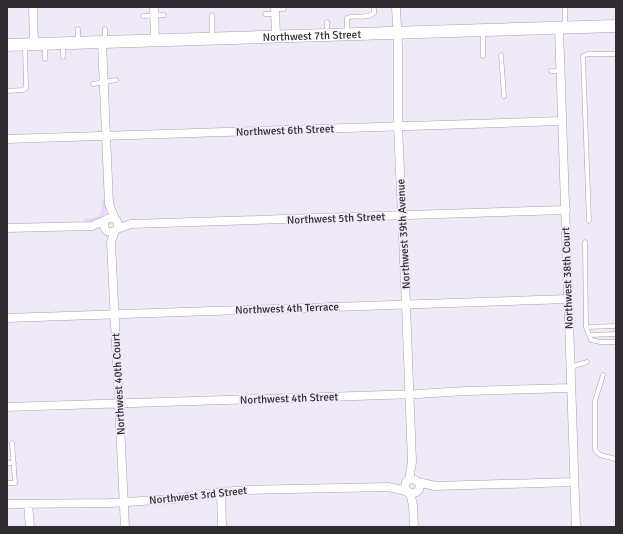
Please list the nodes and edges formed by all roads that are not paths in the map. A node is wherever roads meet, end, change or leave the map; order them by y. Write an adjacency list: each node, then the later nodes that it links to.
1 (33, 7): 26 (street)
2 (374, 7): 19 (lane)
3 (396, 7): 18 (street, Northwest 39th Avenue)
4 (565, 7): 14 (lane)
5 (284, 9): 6 (lane)
6 (275, 10): 8 (lane); 21 (street)
7 (154, 11): 9 (lane); 11 (lane); 23 (street)
8 (266, 14)
9 (164, 15)
10 (212, 15): 22 (lane)
11 (144, 16)
12 (327, 22): 20 (lane)
13 (616, 26): 14 (main road, Northwest 7th Street)
14 (562, 28): 17 (main road, Northwest 7th Street); 35 (street, Northwest 38th Court)
15 (78, 29): 25 (lane)
16 (105, 29): 24 (lane)
17 (483, 30): 18 (main road, Northwest 7th Street); 31 (lane)
18 (397, 33): 19 (main road, Northwest 7th Street); 42 (street, Northwest 39th Avenue)
19 (347, 34): 20 (main road, Northwest 7th Street)
20 (327, 35): 21 (main road, Northwest 7th Street)
21 (276, 37): 22 (main road, Northwest 7th Street)
22 (212, 40): 23 (main road, Northwest 7th Street)
23 (154, 41): 24 (main road, Northwest 7th Street)
24 (104, 42): 25 (main road, Northwest 7th Street); 37 (street, Northwest 40th Court)
25 (78, 43): 27 (main road, Northwest 7th Street)
26 (35, 44): 27 (main road, Northwest 7th Street); 28 (main road, Northwest 7th Street); 33 (lane); 39 (lane)
27 (63, 44): 32 (lane)
28 (7, 45)
29 (616, 54): 49 (lane)
30 (502, 55): 40 (lane)
31 (483, 56)
32 (63, 57)
33 (45, 59)
34 (551, 71): 35 (lane)
35 (560, 71): 41 (street, Northwest 38th Court)
36 (116, 80): 37 (lane)
37 (103, 83): 38 (lane); 43 (street, Northwest 40th Court)
38 (93, 84)
39 (7, 91)
40 (504, 96)
41 (562, 121): 42 (street, Northwest 6th Street); 46 (street, Northwest 38th Court)
42 (398, 126): 43 (street, Northwest 6th Street); 47 (street, Northwest 39th Avenue)
43 (106, 136): 44 (street, Northwest 6th Street); 45 (street, Northwest 40th Court)
44 (7, 139)
45 (110, 204): 48 (street, Northwest 40th Court); 51 (street, Northwest 40th Court)
46 (566, 210): 47 (street, Northwest 5th Street); 54 (street, Northwest 38th Court)
47 (403, 216): 50 (street, Northwest 5th Street); 55 (street, Northwest 39th Avenue)
48 (115, 219): 50 (street, Northwest 5th Street); 51 (street, Northwest 40th Court)
49 (589, 221)
50 (131, 224): 51 (street, Northwest 5th Street)
51 (109, 227): 52 (street); 56 (street, Northwest 40th Court)
52 (7, 228)
53 (585, 242): 59 (lane)
54 (568, 299): 55 (street, Northwest 4th Terrace); 64 (street, Northwest 38th Court)
55 (406, 305): 56 (street, Northwest 4th Terrace); 67 (street, Northwest 39th Avenue)
56 (115, 314): 57 (street, Northwest 4th Terrace); 68 (street, Northwest 40th Court)
57 (7, 318)
58 (616, 326): 59 (lane)
59 (586, 327): 61 (lane)
60 (616, 334): 61 (lane)
61 (589, 335): 62 (lane)
62 (616, 342)
63 (587, 362): 64 (lane)
64 (570, 367): 66 (street, Northwest 38th Court)
65 (604, 375): 71 (lane)
66 (571, 388): 67 (street, Northwest 4th Street); 74 (street, Northwest 38th Court)
67 (409, 394): 68 (street, Northwest 4th Street); 76 (street, Northwest 39th Avenue)
68 (119, 403): 69 (street, Northwest 4th Street); 78 (street, Northwest 40th Court)
69 (7, 407)
70 (12, 443): 73 (lane)
71 (616, 459)
72 (7, 463): 73 (lane)
73 (14, 463): 75 (lane)
74 (574, 482): 76 (street, Northwest 3rd Street); 85 (street, Northwest 38th Court)
75 (7, 483)
76 (413, 487): 77 (street, Northwest 3rd Street); 84 (street, Northwest 39th Avenue)
77 (221, 492): 78 (street, Northwest 3rd Street); 83 (street)
78 (123, 502): 80 (street, Northwest 3rd Street); 82 (street, Northwest 40th Court)
79 (7, 504): 80 (street, Northwest 3rd Street)
80 (28, 504): 81 (street)
81 (30, 527)
82 (125, 527)
83 (222, 527)
84 (414, 527)
85 (576, 527)

